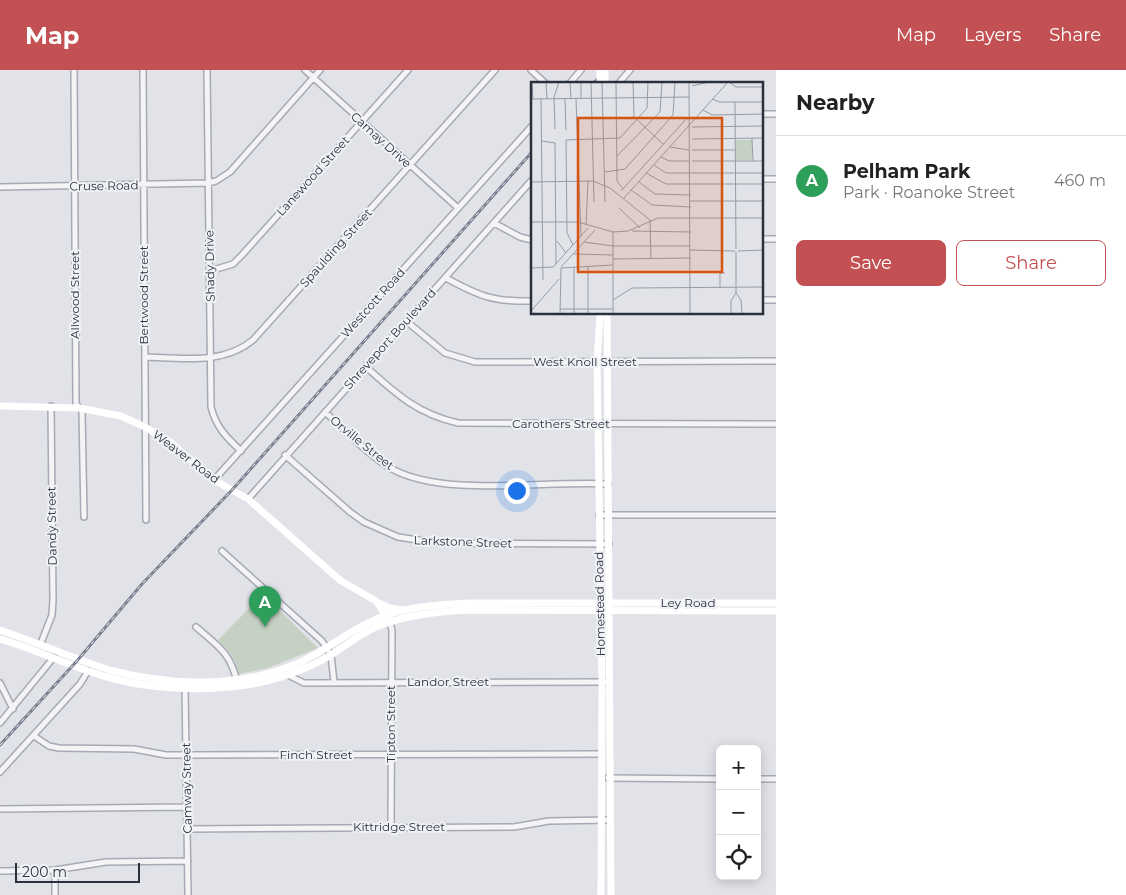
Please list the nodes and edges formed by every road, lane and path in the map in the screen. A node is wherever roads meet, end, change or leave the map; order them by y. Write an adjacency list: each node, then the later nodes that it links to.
1 (74, 70): 21 (street, Allwood Street)
2 (143, 70): 20 (street, Bertwood Street)
3 (207, 70): 19 (street, Shady Drive)
4 (305, 70): 11 (street, Camay Drive)
5 (320, 70): 11 (street)
6 (408, 70): 15 (street, Lanewood Street)
7 (495, 70): 17 (street, Spaulding Street)
8 (531, 70): 12 (street)
9 (581, 70): 13 (street)
10 (630, 70): 14 (street)
11 (313, 79): 15 (street, Camay Drive); 19 (street)
12 (544, 82)
13 (571, 82)
14 (620, 82)
15 (361, 122): 17 (street, Camay Drive); 26 (street, Lanewood Street)
16 (531, 127): 23 (street, Westcott Road)
17 (410, 166): 23 (street, Camay Drive); 33 (street, Spaulding Street)
18 (531, 181): 24 (street, Shreveport Boulevard)
19 (208, 183): 20 (street, Cruse Road); 26 (street, Shady Drive)
20 (143, 185): 21 (street, Cruse Road); 32 (street, Bertwood Street)
21 (75, 186): 22 (street, Cruse Road); 40 (street, Allwood Street)
22 (0, 187)
23 (458, 208): 46 (street, Westcott Road)
24 (494, 223): 25 (street); 27 (street, Shreveport Boulevard)
25 (531, 240)
26 (210, 270): 33 (street, Shady Drive)
27 (446, 278): 28 (street); 31 (street, Shreveport Boulevard)
28 (531, 302)
29 (598, 315): 34 (main road, Homestead Road)
30 (608, 315): 35 (main road, Homestead Road)
31 (406, 321): 34 (street, West Knoll Street); 37 (street, Shreveport Boulevard)
32 (145, 357): 33 (street, Spaulding Street); 45 (street, Bertwood Street)
33 (210, 358): 46 (street, Shady Drive)
34 (597, 362): 35 (street, West Knoll Street); 42 (main road, Homestead Road)
35 (608, 362): 36 (street, West Knoll Street); 43 (main road, Homestead Road)
36 (776, 362)
37 (365, 366): 41 (street, Shreveport Boulevard); 42 (street, Carothers Street)
38 (0, 406): 39 (main road, Weaver Road)
39 (51, 406): 40 (main road, Weaver Road); 75 (street, Dandy Street)
40 (79, 408): 45 (main road, Weaver Road); 55 (street, Allwood Street)
41 (325, 412): 47 (street, Shreveport Boulevard); 49 (street, Orville Street)
42 (598, 423): 43 (street, Carothers Street); 49 (main road, Homestead Road)
43 (608, 424): 44 (street, Carothers Street); 50 (main road, Homestead Road)
44 (776, 424)
45 (145, 427): 48 (main road, Weaver Road); 56 (street, Bertwood Street)
46 (241, 451): 48 (street, Westcott Road)
47 (285, 455): 51 (street, Shreveport Boulevard); 57 (street, Larkstone Street)
48 (214, 480): 51 (main road, Weaver Road)
49 (598, 484): 50 (street, Orville Street); 52 (main road, Homestead Road)
50 (608, 484): 53 (main road, Homestead Road)
51 (248, 499): 60 (main road, Weaver Road)
52 (599, 515): 53 (street); 57 (main road, Homestead Road)
53 (608, 515): 54 (street); 58 (main road, Homestead Road)
54 (776, 515)
55 (84, 517)
56 (146, 520)
57 (600, 544): 58 (street, Larkstone Street); 61 (main road, Homestead Road)
58 (609, 544): 62 (main road, Homestead Road)
59 (222, 551): 76 (street)
60 (376, 601): 67 (main road); 71 (main road, Weaver Road)
61 (600, 602): 62 (main road, Ley Road); 64 (main road); 68 (main road, Homestead Road)
62 (609, 602): 65 (main road, Ley Road); 69 (main road, Homestead Road)
63 (776, 604): 66 (main road, Ley Road)
64 (486, 607): 67 (main road); 68 (main road); 71 (main road)
65 (696, 607): 66 (main road, Ley Road); 69 (main road, Ley Road)
66 (743, 607): 70 (main road, Ley Road)
67 (408, 610): 71 (main road)
68 (601, 610): 69 (main road, Ley Road); 84 (main road, Homestead Road)
69 (609, 610): 84 (main road, Homestead Road)
70 (776, 611)
71 (388, 619): 76 (main road); 83 (street, Tipton Street)
72 (196, 626): 86 (street)
73 (0, 630): 75 (main road)
74 (0, 639): 77 (main road)
75 (41, 643): 87 (main road)
76 (329, 651): 78 (main road); 82 (street); 86 (main road)
77 (54, 657): 79 (main road); 88 (street)
78 (303, 669): 80 (main road); 81 (street)
79 (88, 671): 87 (main road); 90 (street)
80 (288, 675): 81 (street, Landor Street); 86 (main road)
81 (307, 682): 82 (street, Landor Street)
82 (334, 682): 83 (street, Landor Street)
83 (391, 682): 84 (street, Landor Street); 93 (street, Tipton Street)
84 (606, 682): 91 (main road, Homestead Road); 96 (main road, Homestead Road)
85 (0, 683): 88 (street)
86 (237, 683): 87 (main road)
87 (185, 685): 92 (street, Camway Street)
88 (13, 709): 89 (street)
89 (0, 723)
90 (34, 736): 92 (street, Finch Street); 94 (street)
91 (602, 754): 93 (street, Finch Street); 95 (main road, Homestead Road)
92 (186, 755): 93 (street, Finch Street); 100 (street, Camway Street)
93 (391, 755): 104 (street, Tipton Street)
94 (0, 772)
95 (600, 778): 96 (street); 102 (main road, Homestead Road)
96 (609, 778): 97 (street); 103 (main road, Homestead Road)
97 (716, 779)
98 (761, 779): 99 (street)
99 (776, 779)
100 (186, 808): 101 (street); 105 (street, Camway Street)
101 (0, 809)
102 (600, 820): 103 (street, Kittridge Street); 104 (street, Kittridge Street); 106 (main road, Homestead Road)
103 (610, 820): 107 (main road, Homestead Road)
104 (391, 827): 105 (street, Kittridge Street)
105 (188, 828): 108 (street, Camway Street)
106 (601, 859): 107 (main road); 113 (main road, Homestead Road)
107 (610, 859): 114 (main road, Homestead Road)
108 (188, 861): 109 (street); 112 (street, Camway Street)
109 (55, 870): 110 (street); 111 (street)
110 (0, 871)
111 (55, 895)
112 (188, 895)
113 (601, 895)
114 (611, 895)

